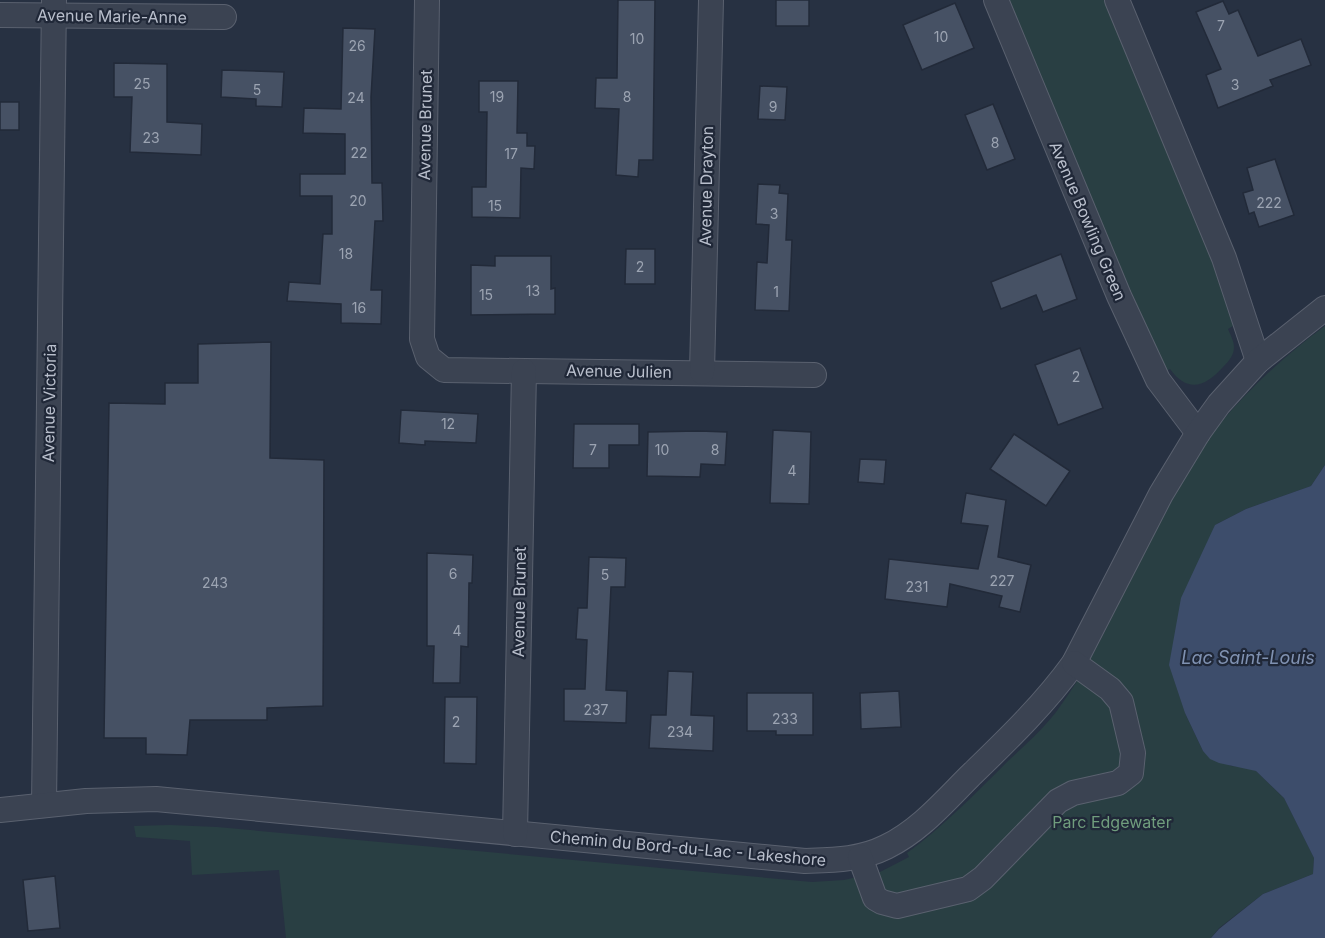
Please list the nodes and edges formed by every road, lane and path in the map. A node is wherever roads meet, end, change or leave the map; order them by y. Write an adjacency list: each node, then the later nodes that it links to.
1 (426, 0): 9 (street, Avenue Brunet)
2 (711, 0): 12 (street, Avenue Drayton)
3 (996, 0): 14 (street, Avenue Bowling Green)
4 (1117, 0): 10 (street)
5 (54, 8): 6 (street, Avenue Marie-Anne); 7 (street, Avenue Marie-Anne); 16 (street, Avenue Victoria)
6 (0, 15)
7 (224, 17)
8 (1325, 308): 10 (street, Chemin du Bord-du-Lac - Lakeshore)
9 (428, 357): 11 (street, Avenue Julien)
10 (1258, 361): 14 (street, Chemin du Bord-du-Lac - Lakeshore)
11 (524, 370): 12 (street, Avenue Julien); 18 (street, Avenue Brunet)
12 (702, 372): 13 (street, Avenue Julien)
13 (814, 375)
14 (1198, 433): 15 (street, Chemin du Bord-du-Lac - Lakeshore)
15 (1074, 663): 19 (street, Chemin du Bord-du-Lac - Lakeshore); 19 (street)
16 (44, 805): 17 (street, Chemin du Bord-du-Lac - Lakeshore); 18 (street, Chemin du Bord-du-Lac - Lakeshore)
17 (0, 810)
18 (515, 834): 19 (street, Chemin du Bord-du-Lac - Lakeshore)
19 (860, 857)

